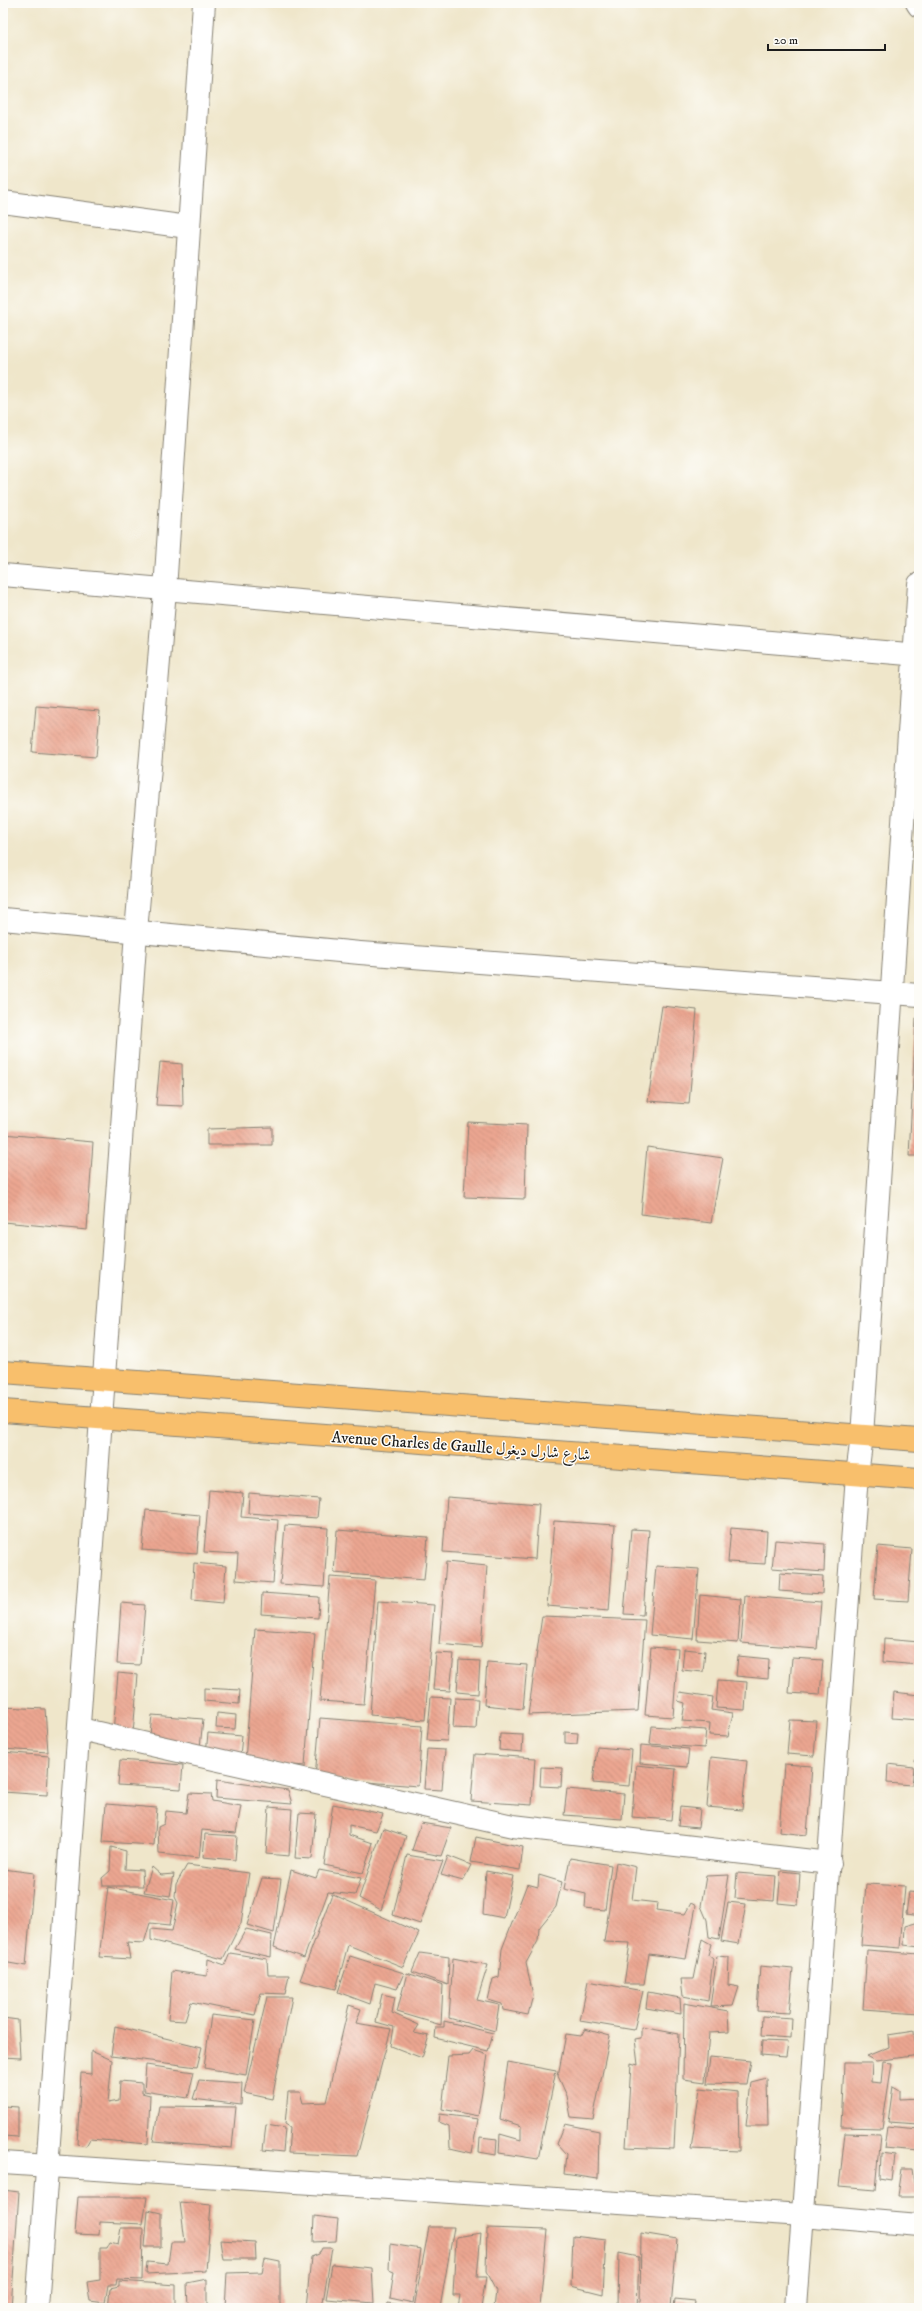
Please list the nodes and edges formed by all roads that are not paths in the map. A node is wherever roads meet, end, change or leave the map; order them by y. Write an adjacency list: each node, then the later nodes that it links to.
1 (204, 3): 5 (street)
2 (917, 3): 3 (street)
3 (919, 6)
4 (3, 202): 5 (street)
5 (188, 227): 8 (street)
6 (3, 575): 8 (street)
7 (919, 584): 9 (street)
8 (165, 590): 9 (street); 11 (street)
9 (917, 655): 12 (street)
10 (3, 919): 11 (street)
11 (136, 932): 12 (street); 15 (street)
12 (890, 992): 13 (street); 18 (street)
13 (919, 995)
14 (3, 1372): 15 (main road)
15 (105, 1380): 17 (street); 18 (main road)
16 (3, 1411): 17 (main road, Avenue Charles de Gaulle شارع شارل ديغول)
17 (101, 1418): 20 (main road, Avenue Charles de Gaulle شارع شارل ديغول); 22 (street)
18 (862, 1436): 19 (main road); 20 (street)
19 (919, 1440)
20 (857, 1475): 21 (main road, Avenue Charles de Gaulle شارع شارل ديغول); 23 (street)
21 (919, 1479)
22 (80, 1729): 23 (street); 25 (street)
23 (830, 1863): 26 (street)
24 (3, 2163): 25 (street)
25 (48, 2167): 26 (street); 28 (street)
26 (803, 2215): 27 (street); 29 (street)
27 (919, 2225)
28 (37, 2308)
29 (796, 2308)

